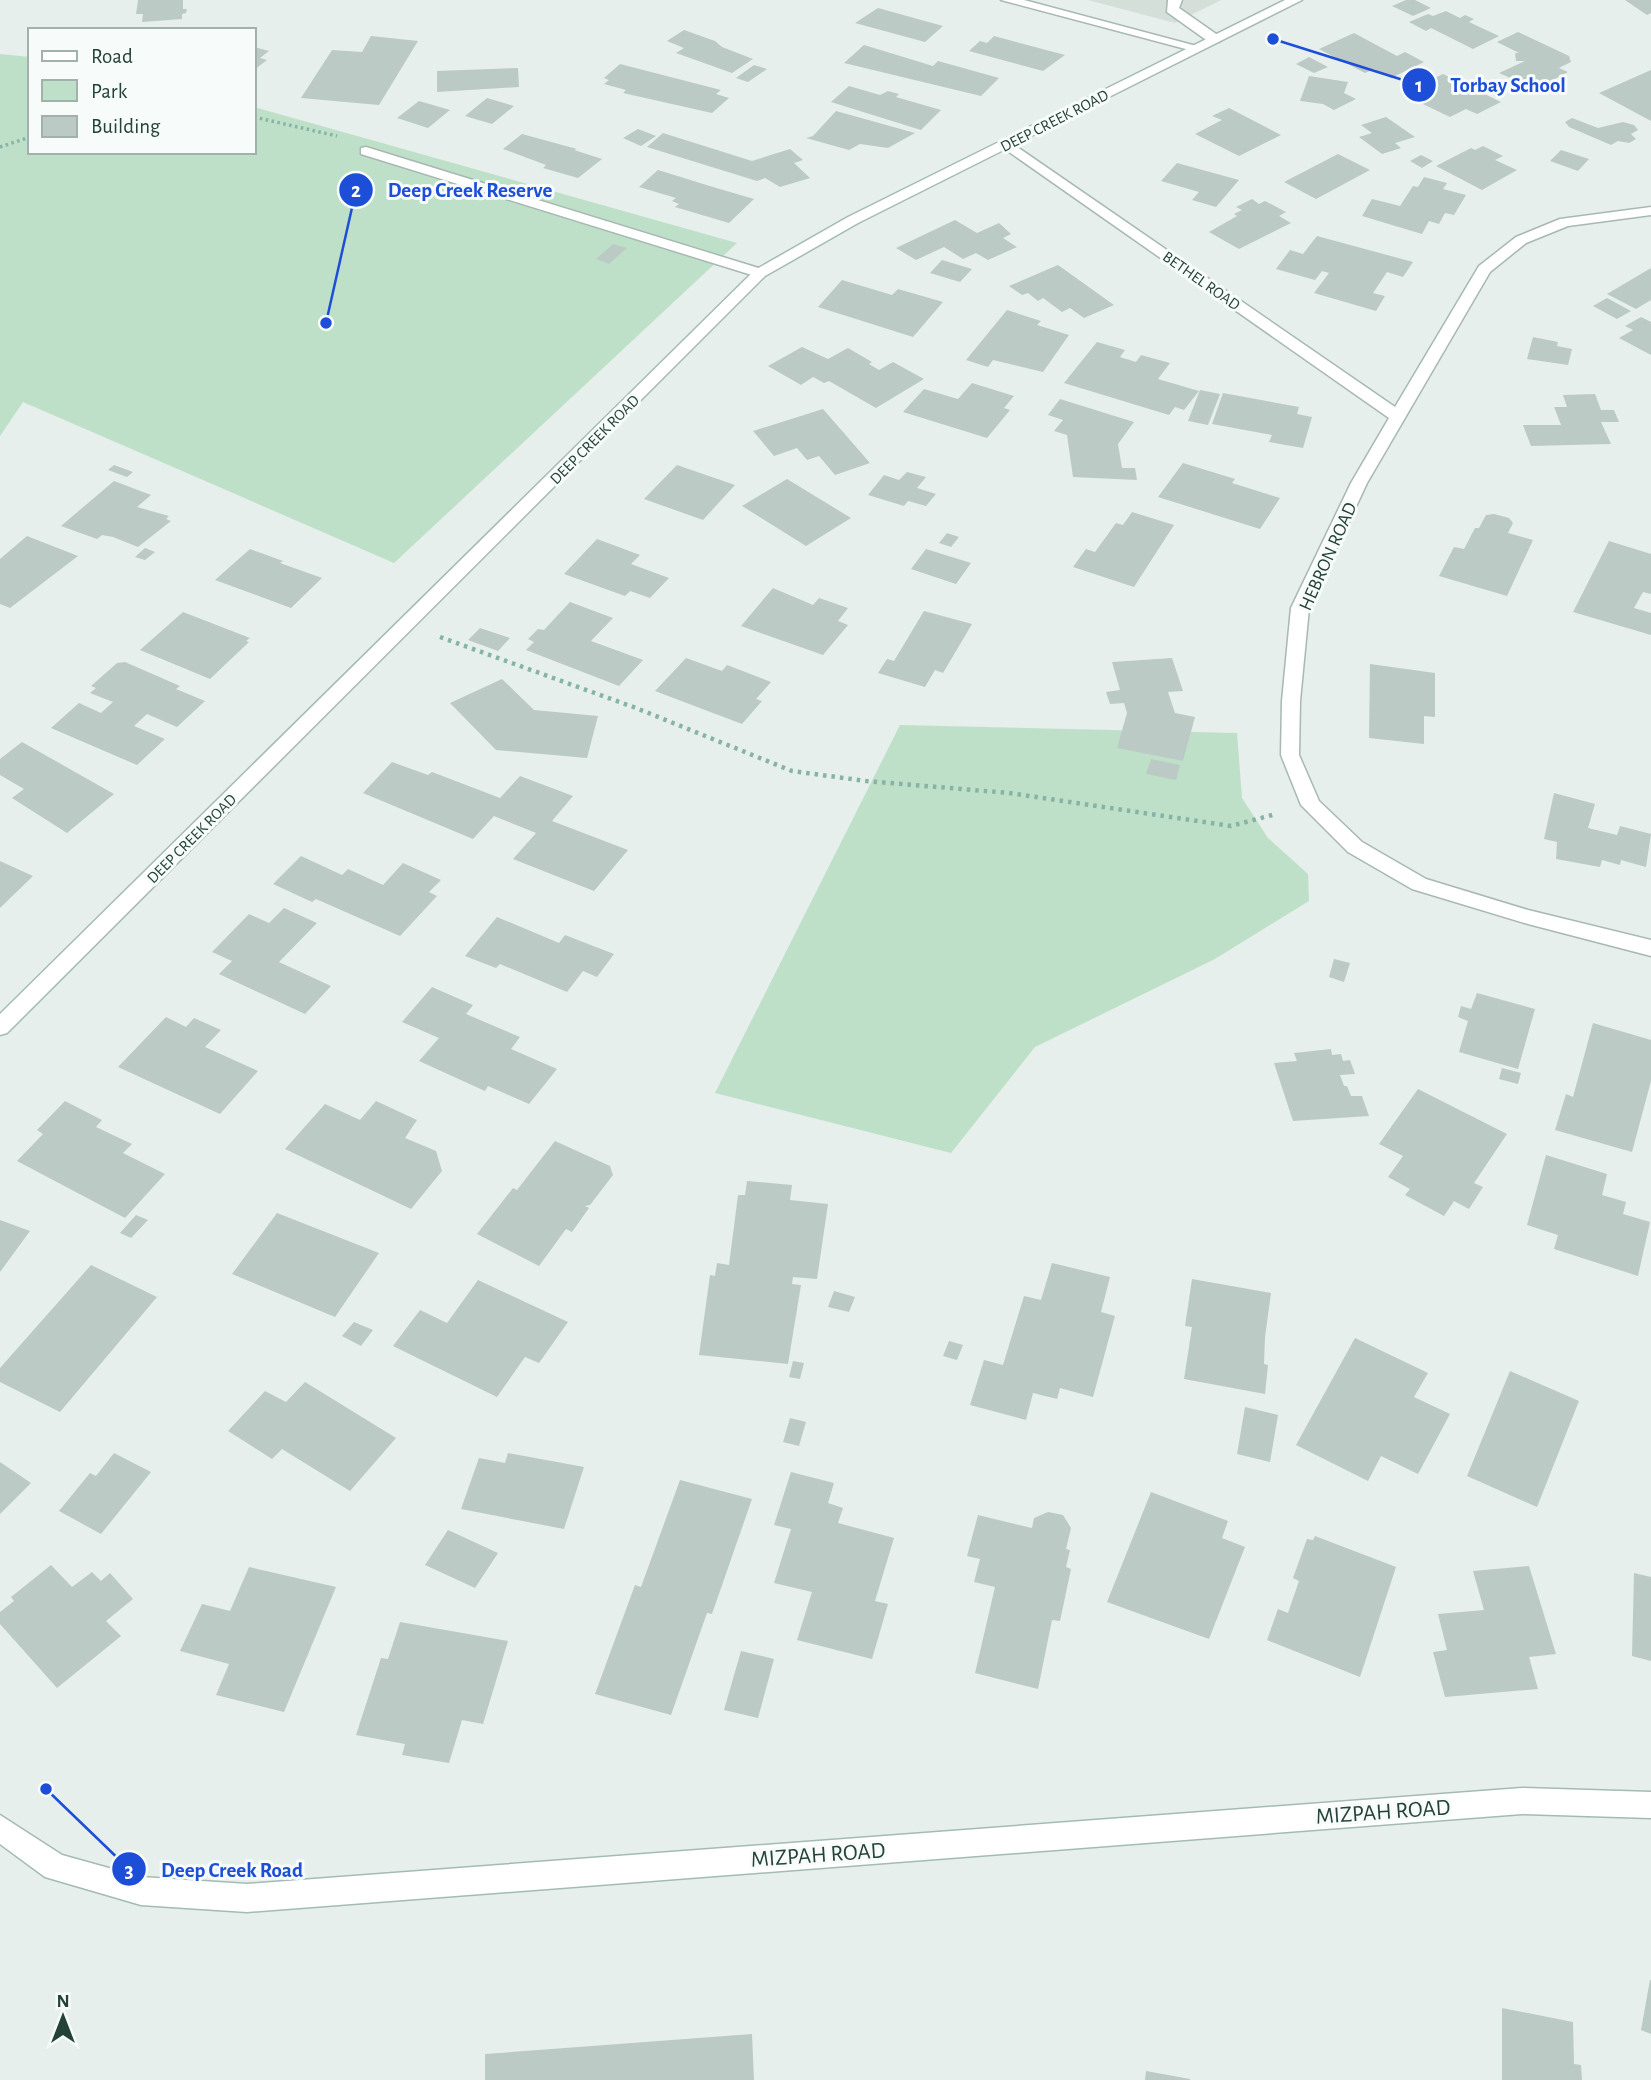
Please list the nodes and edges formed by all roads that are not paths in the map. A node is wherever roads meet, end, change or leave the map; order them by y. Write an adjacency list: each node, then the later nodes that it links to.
1 (1008, 0): 5 (street)
2 (1175, 0): 4 (street)
3 (1295, 0): 4 (street, DEEP CREEK ROAD)
4 (1214, 39): 5 (street, DEEP CREEK ROAD)
5 (1196, 48): 6 (street, DEEP CREEK ROAD)
6 (1007, 144): 9 (street, DEEP CREEK ROAD); 10 (street, BETHEL ROAD)
7 (366, 151): 9 (street)
8 (1651, 211): 10 (street, HEBRON ROAD)
9 (760, 273): 12 (street, DEEP CREEK ROAD)
10 (1398, 417): 11 (street, HEBRON ROAD)
11 (1651, 948)
12 (0, 1027)
13 (1651, 1805): 14 (street, MIZPAH ROAD)
14 (0, 1828)

